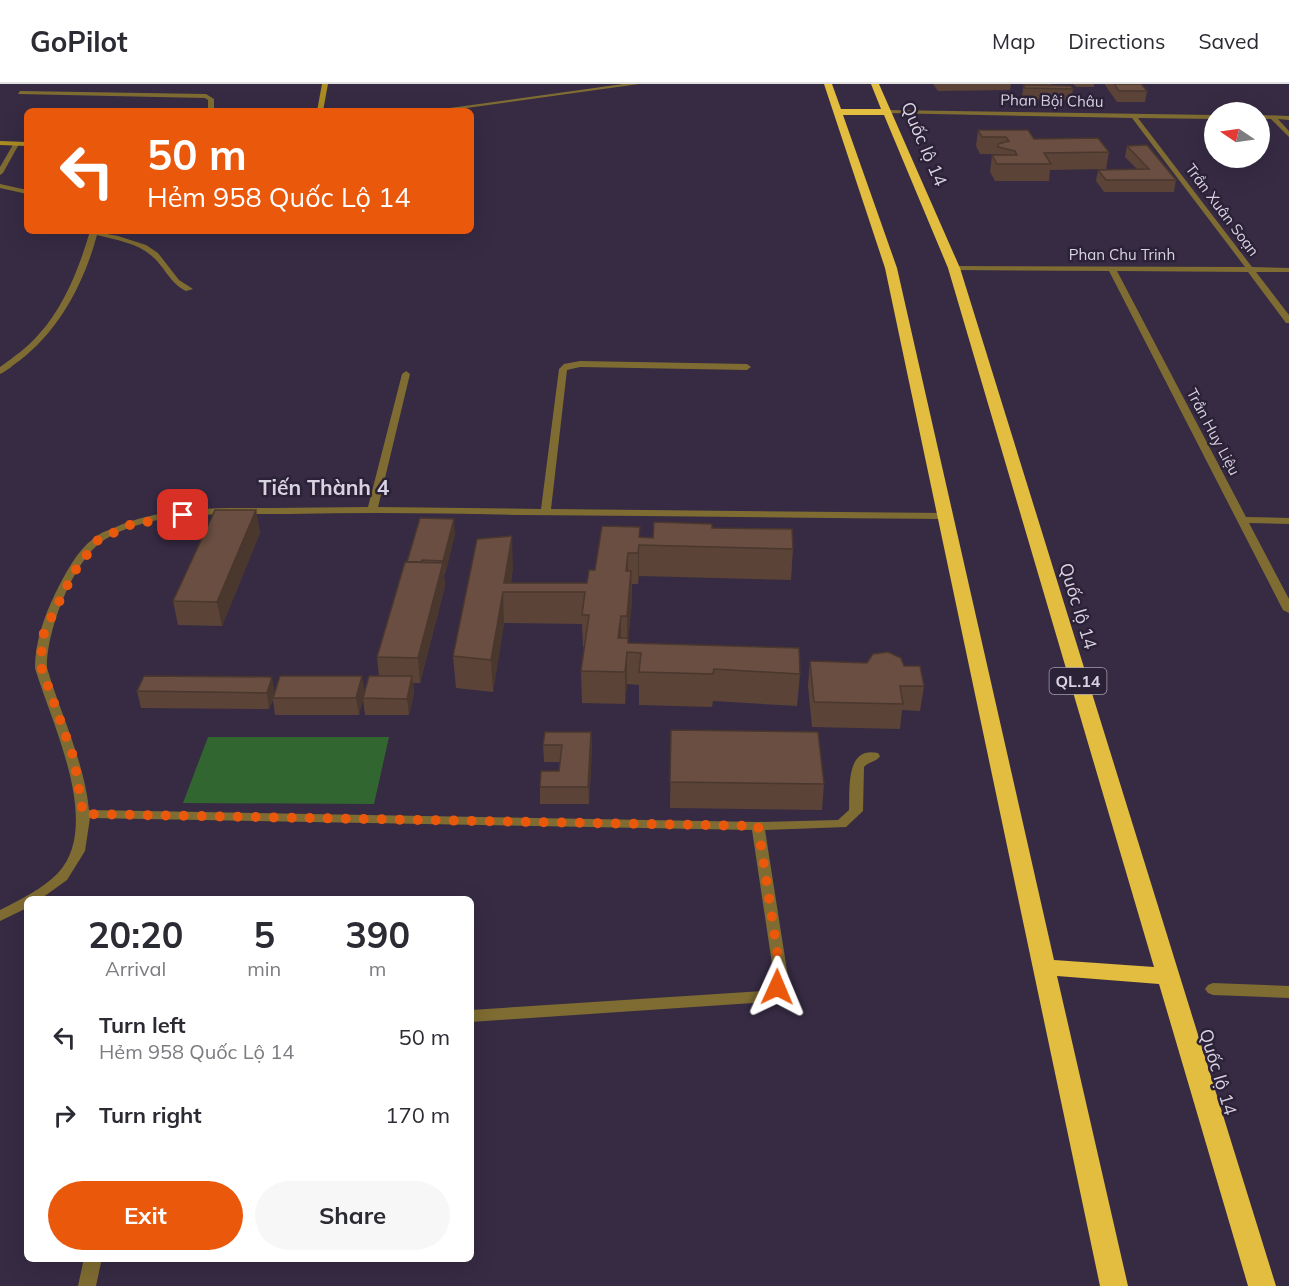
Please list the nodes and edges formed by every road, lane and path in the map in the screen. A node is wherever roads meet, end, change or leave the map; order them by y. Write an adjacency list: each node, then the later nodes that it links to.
1 (325, 84): 7 (street)
2 (636, 84): 8 (street)
3 (828, 84): 9 (highway)
4 (875, 84): 10 (highway, Quốc lộ 14 / QL.14)
5 (20, 93): 6 (street)
6 (211, 108)
7 (321, 108)
8 (454, 108)
9 (838, 112): 10 (highway); 36 (highway)
10 (888, 112): 11 (street, Phan Bội Châu); 25 (highway, Quốc lộ 14 / QL.14)
11 (1134, 116): 12 (street, Phan Bội Châu); 27 (street, Trần Xuân Soạn)
12 (1204, 117)
13 (1270, 118): 14 (street)
14 (1273, 118): 15 (street); 16 (street)
15 (1289, 118)
16 (1289, 135)
17 (0, 143): 18 (street)
18 (16, 144): 19 (street); 20 (street)
19 (24, 144)
20 (0, 173)
21 (0, 186): 22 (street)
22 (24, 191)
23 (93, 234): 32 (street)
24 (100, 234): 29 (street)
25 (954, 268): 26 (street, Phan Chu Trinh); 47 (highway, Quốc lộ 14 / QL.14)
26 (1110, 268): 27 (street, Phan Chu Trinh); 37 (street, Trần Huy Liệu)
27 (1251, 270): 28 (street, Phan Chu Trinh); 30 (street, Trần Xuân Soạn)
28 (1289, 270)
29 (189, 289)
30 (1289, 321)
31 (747, 366): 35 (street)
32 (0, 371)
33 (406, 374): 34 (street)
34 (372, 509): 35 (street); 41 (street)
35 (546, 512): 36 (street)
36 (945, 516): 46 (highway)
37 (1242, 520): 38 (street); 39 (street, Trần Huy Liệu)
38 (1289, 521)
39 (1289, 610)
40 (874, 756): 42 (street)
41 (83, 814): 42 (street); 43 (street)
42 (758, 826): 50 (street)
43 (37, 896)
44 (24, 904): 45 (street)
45 (0, 916)
46 (1043, 967): 47 (highway); 53 (highway)
47 (1167, 976): 54 (highway, Quốc lộ 14 / QL.14)
48 (1213, 989): 49 (street)
49 (1289, 992)
50 (474, 1016)
51 (92, 1262): 52 (street)
52 (87, 1286)
53 (1114, 1286)
54 (1262, 1286)

